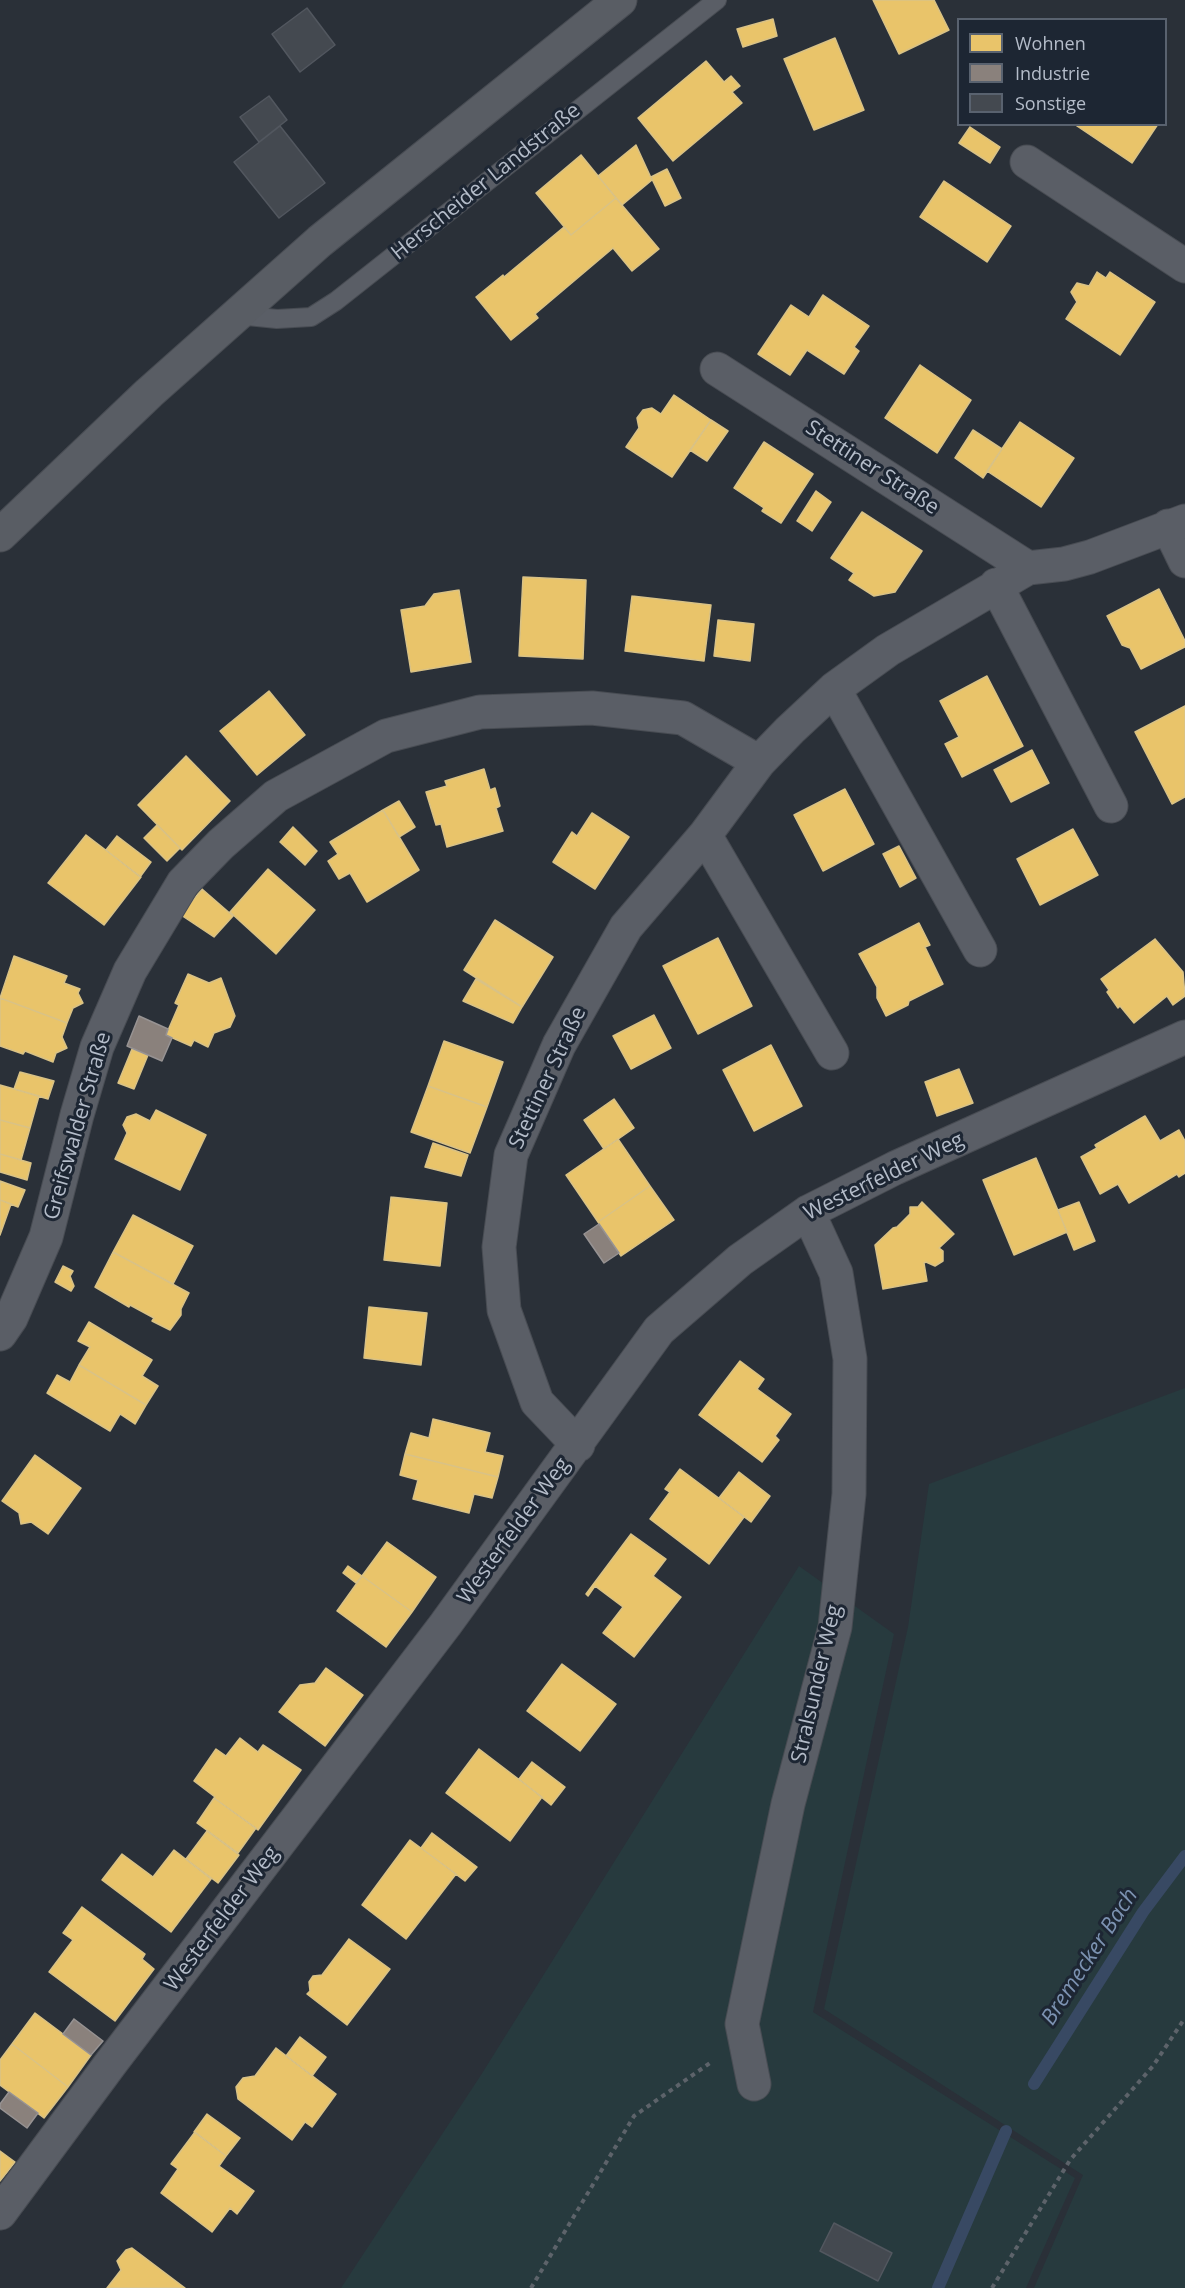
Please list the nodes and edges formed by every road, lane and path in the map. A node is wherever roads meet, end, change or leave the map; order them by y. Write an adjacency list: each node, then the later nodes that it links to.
1 (620, 0): 5 (main road)
2 (717, 0): 5 (lane, Herscheider Landstraße)
3 (1027, 162): 4 (street)
4 (1185, 266)
5 (238, 315): 8 (main road)
6 (717, 369): 10 (street, Stettiner Straße)
7 (1177, 523): 9 (street, Stettiner Straße); 10 (street, Stettiner Straße)
8 (0, 535)
9 (1185, 561)
10 (1028, 568): 11 (street, Stettiner Straße)
11 (996, 585): 12 (street, Stettiner Straße); 14 (street)
12 (834, 689): 13 (street, Stettiner Straße); 16 (street)
13 (759, 762): 15 (street, Stettiner Straße); 20 (street, Greifswalder Straße)
14 (1111, 806)
15 (705, 835): 18 (street); 21 (street, Stettiner Straße)
16 (980, 950)
17 (1185, 1037): 19 (street, Westerfelder Weg)
18 (832, 1053)
19 (808, 1212): 21 (street, Westerfelder Weg); 23 (street, Stralsunder Weg)
20 (0, 1334)
21 (578, 1445): 25 (street, Westerfelder Weg)
22 (1185, 2018): 27 (path)
23 (742, 2024): 24 (street, Stralsunder Weg); 26 (path)
24 (754, 2084)
25 (0, 2213)
26 (531, 2288)
27 (992, 2288)

